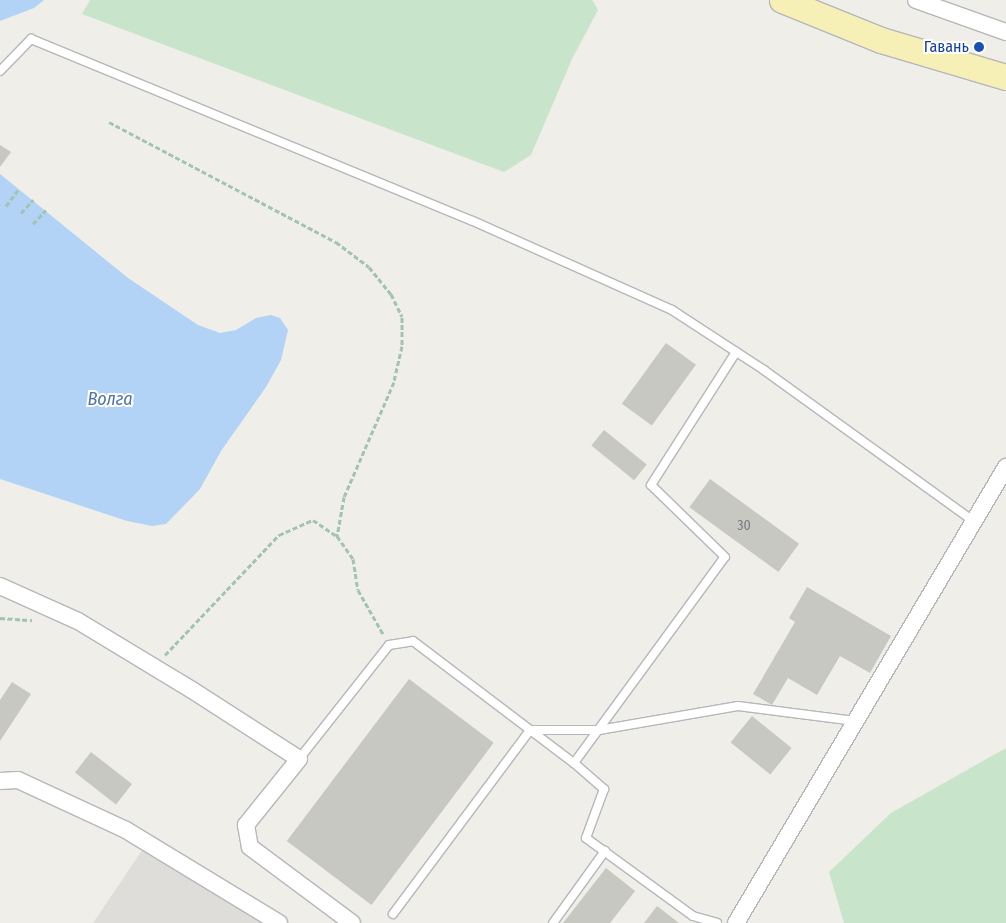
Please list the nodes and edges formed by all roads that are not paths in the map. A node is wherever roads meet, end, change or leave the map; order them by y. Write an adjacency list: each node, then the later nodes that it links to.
1 (782, 0): 5 (main road)
2 (916, 0): 3 (street)
3 (1006, 32)
4 (0, 71): 6 (lane)
5 (1006, 77)
6 (736, 352): 8 (lane); 12 (lane)
7 (1006, 466): 8 (street)
8 (973, 521): 10 (street)
9 (0, 586): 13 (street)
10 (855, 721): 12 (lane); 25 (street)
11 (530, 730): 12 (lane); 13 (lane); 14 (lane); 19 (lane)
12 (598, 730): 14 (lane)
13 (300, 759): 22 (street)
14 (574, 763): 18 (lane)
15 (0, 772): 16 (lane)
16 (18, 780): 17 (street); 21 (street)
17 (0, 781)
18 (605, 851): 20 (lane); 23 (lane)
19 (393, 914)
20 (704, 921): 24 (lane)
21 (279, 923)
22 (352, 923)
23 (553, 923)
24 (717, 923)
25 (736, 923)

